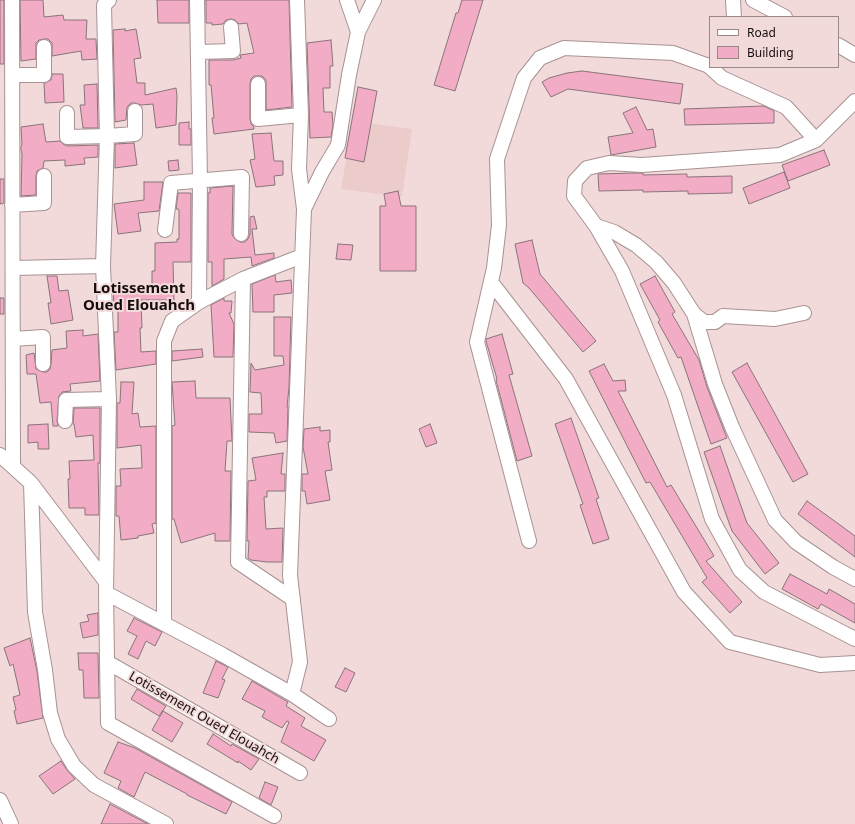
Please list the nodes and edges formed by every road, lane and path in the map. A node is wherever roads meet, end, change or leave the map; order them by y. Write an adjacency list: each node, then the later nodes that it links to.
1 (12, 0): 19 (street)
2 (109, 0): 25 (street)
3 (197, 0): 15 (street)
4 (297, 0): 24 (street)
5 (347, 0): 12 (street)
6 (374, 0): 12 (street)
7 (733, 0): 9 (street)
8 (753, 0): 10 (street)
9 (734, 16)
10 (783, 16)
11 (231, 28): 15 (street)
12 (358, 32): 30 (street)
13 (839, 46): 16 (street)
14 (44, 47): 19 (street)
15 (198, 52): 28 (street)
16 (855, 55)
17 (709, 66): 38 (street)
18 (712, 68): 26 (street)
19 (12, 74): 29 (street)
20 (258, 84): 24 (street)
21 (855, 101): 26 (street)
22 (135, 111): 25 (street)
23 (67, 113): 25 (street)
24 (301, 115): 30 (street)
25 (107, 136): 35 (street)
26 (816, 140): 31 (street)
27 (44, 176): 29 (street)
28 (200, 180): 32 (street); 33 (street); 39 (street)
29 (12, 205): 36 (street)
30 (304, 209): 34 (street)
31 (596, 226): 41 (street); 54 (street)
32 (165, 230)
33 (241, 234)
34 (302, 256): 37 (street); 52 (street)
35 (103, 266): 36 (street); 44 (street)
36 (13, 268): 42 (street)
37 (243, 279): 39 (street); 52 (street)
38 (491, 282): 49 (street); 56 (street)
39 (199, 302): 53 (street)
40 (804, 313): 41 (street)
41 (694, 314): 50 (street)
42 (13, 339): 43 (street); 47 (street)
43 (43, 364)
44 (108, 399): 45 (street); 51 (street)
45 (65, 421)
46 (0, 455): 47 (street)
47 (13, 466): 48 (street)
48 (31, 483): 51 (street); 63 (street)
49 (528, 541)
50 (855, 579)
51 (106, 588): 53 (street); 55 (street)
52 (293, 599): 57 (street)
53 (164, 624): 57 (street)
54 (855, 639)
55 (107, 662): 59 (street, Lotissement Oued Elouahch); 61 (street)
56 (855, 663)
57 (292, 694): 58 (street)
58 (329, 719)
59 (300, 773)
60 (0, 800): 62 (street)
61 (274, 816)
62 (11, 824)
63 (166, 824)

